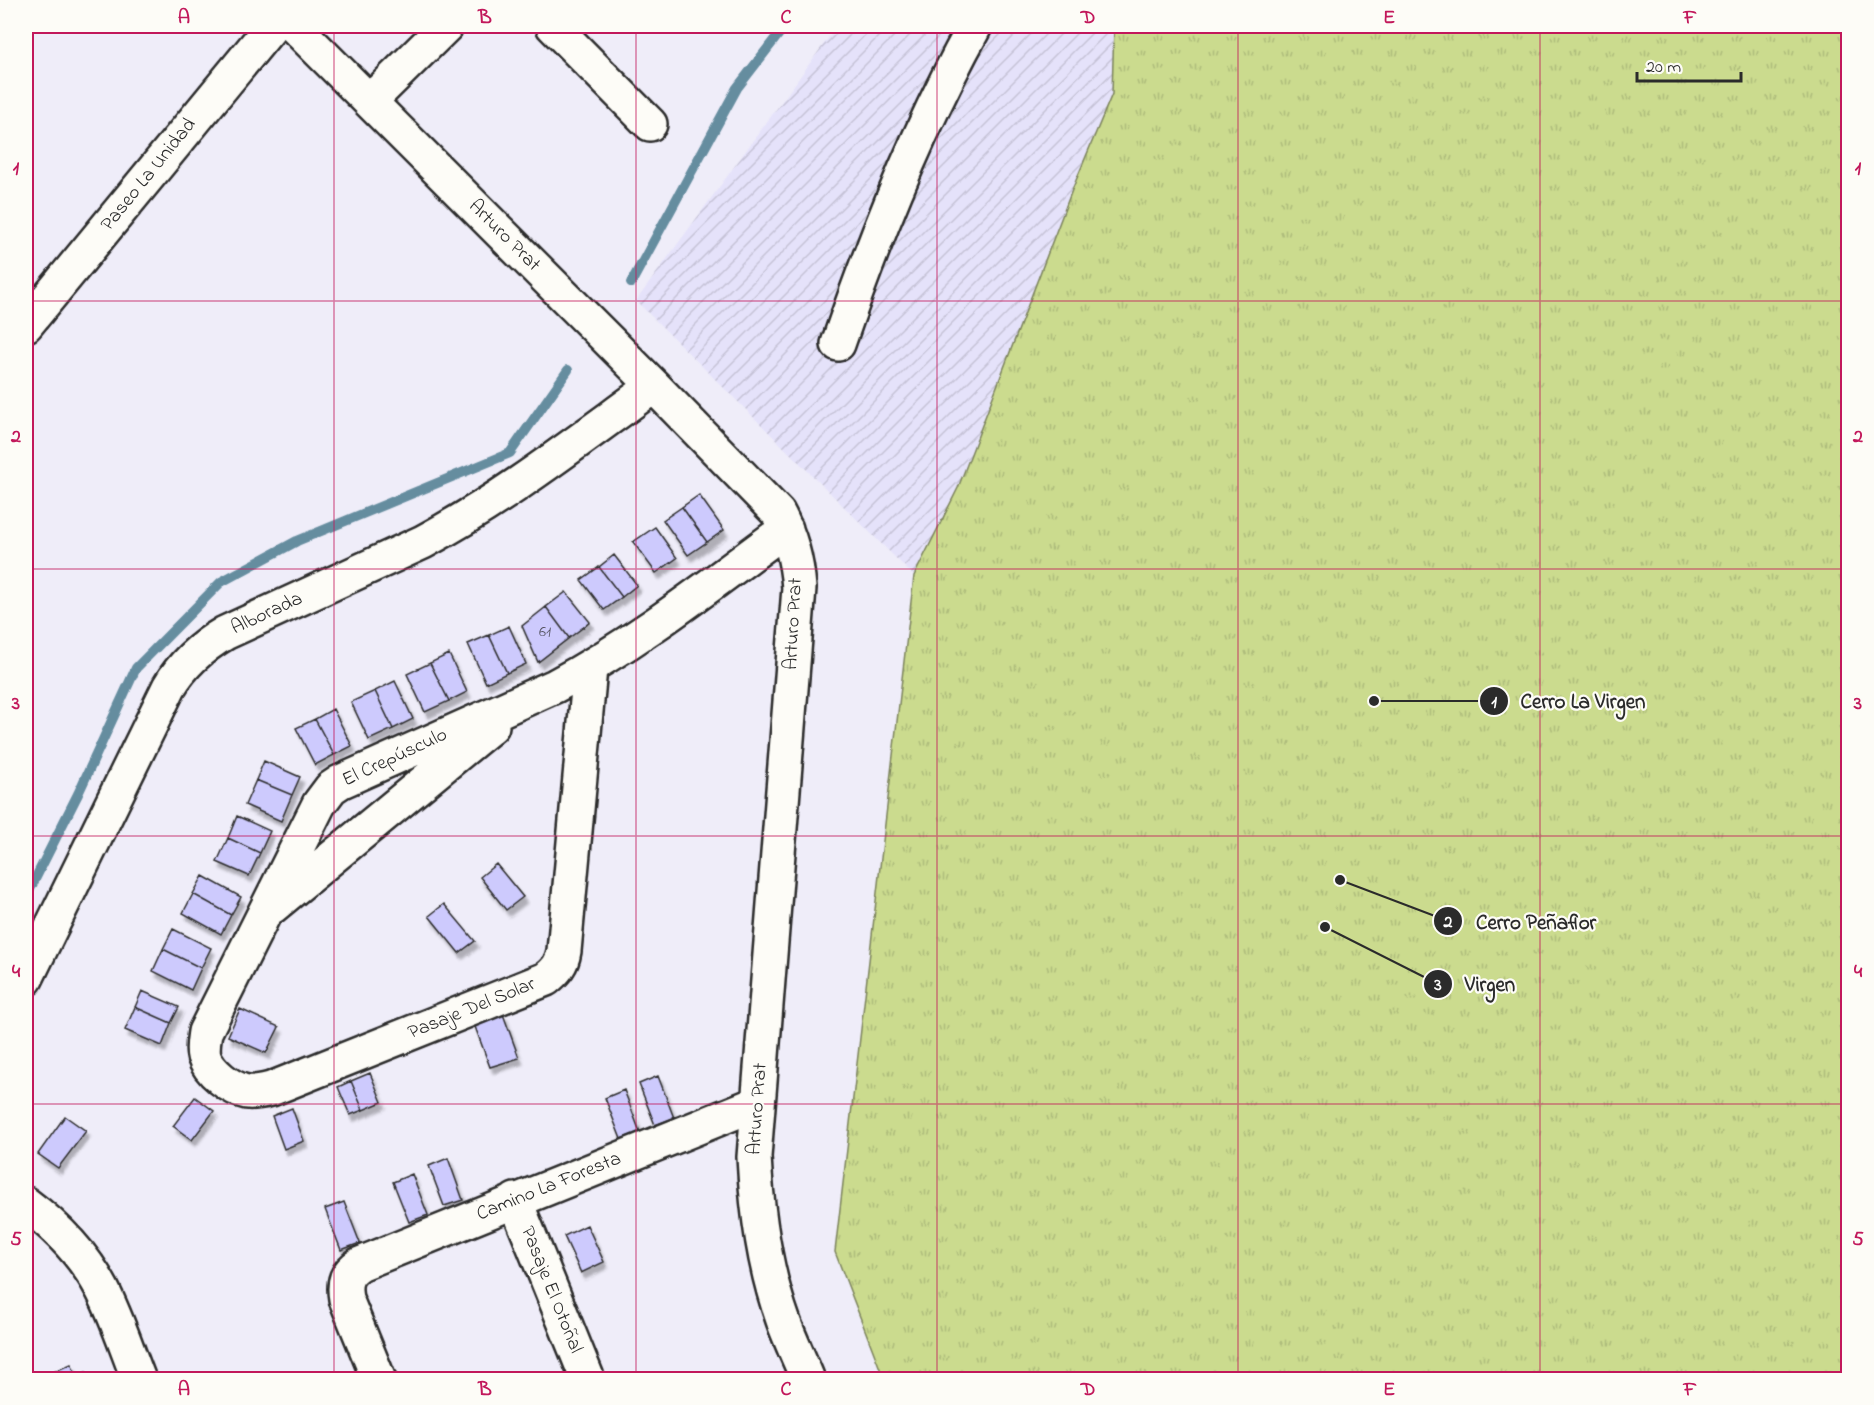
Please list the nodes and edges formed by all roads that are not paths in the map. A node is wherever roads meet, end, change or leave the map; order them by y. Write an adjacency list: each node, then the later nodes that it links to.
1 (272, 26): 8 (street, Paseo La Unidad)
2 (294, 26): 6 (street, Arturo Prat)
3 (446, 26): 6 (street)
4 (553, 26): 7 (street)
5 (975, 26): 9 (street)
6 (370, 101): 10 (street, Arturo Prat)
7 (650, 124)
8 (26, 325)
9 (838, 344)
10 (654, 386): 11 (street, Arturo Prat); 15 (street, Alborada)
11 (786, 529): 12 (street, El Crepúsculo); 17 (street, Arturo Prat)
12 (590, 668): 13 (street, El Crepúsculo); 16 (street, Pasaje Del Solar)
13 (525, 699): 14 (street, El Crepúsculo); 14 (street, El Crepúsculo)
14 (263, 915): 16 (street, El Crepúsculo)
15 (26, 979)
16 (233, 1086)
17 (758, 1103): 18 (street, Camino La Foresta); 23 (street, Arturo Prat)
18 (515, 1200): 21 (street, Camino La Foresta); 22 (street, Pasaje El Otoñal)
19 (26, 1204): 20 (street)
20 (140, 1380)
21 (379, 1380)
22 (588, 1380)
23 (808, 1380)

